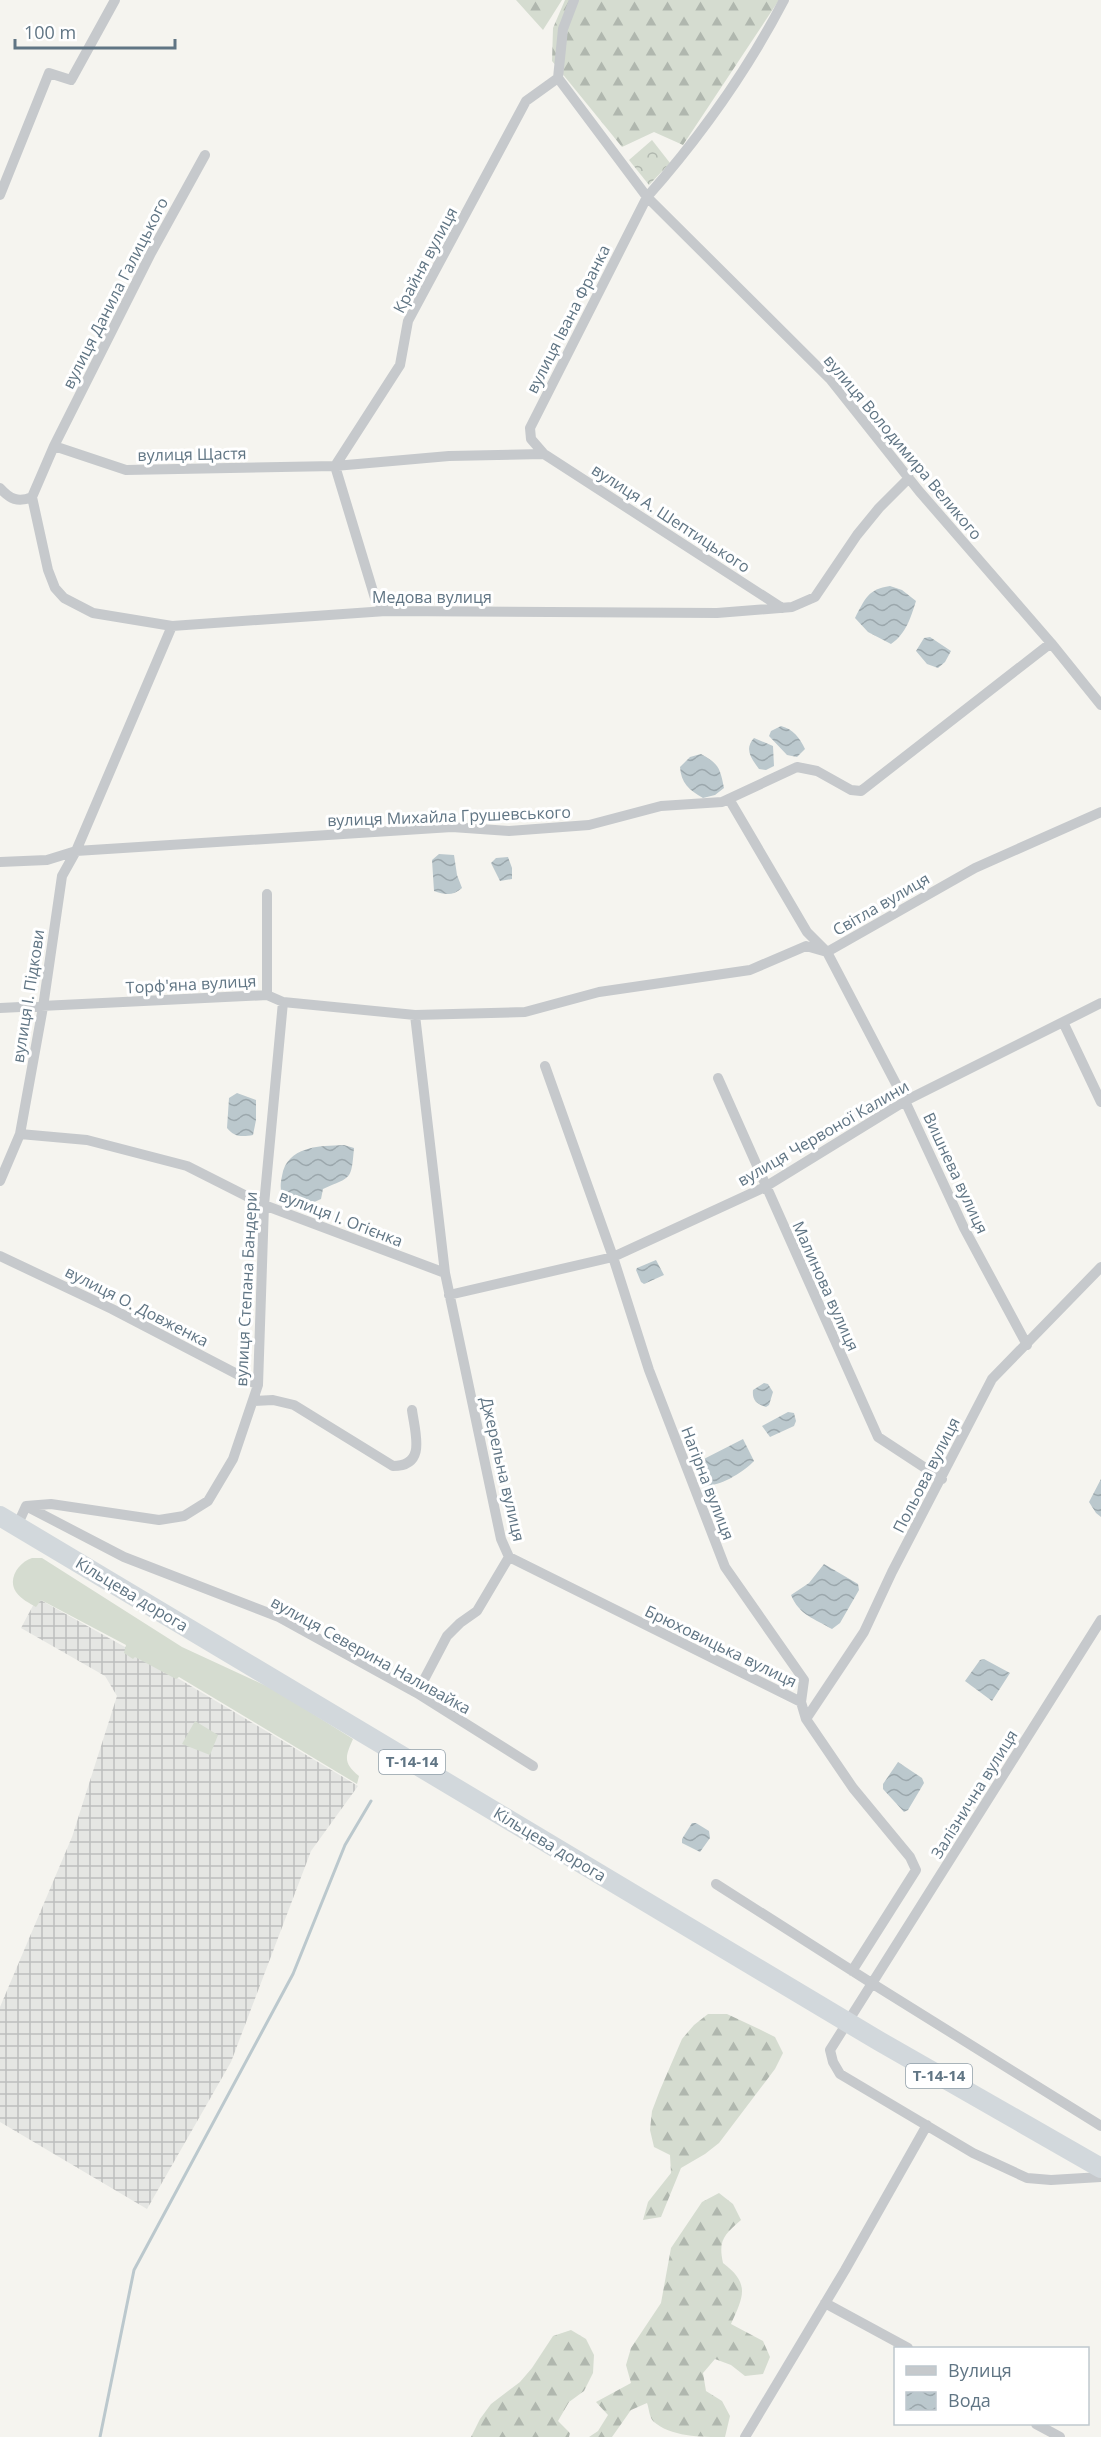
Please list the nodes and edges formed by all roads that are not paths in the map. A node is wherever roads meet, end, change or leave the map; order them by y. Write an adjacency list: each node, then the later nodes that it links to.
1 (115, 0): 6 (street)
2 (574, 0): 4 (street)
3 (784, 0): 7 (street, вулиця Івана Франка)
4 (558, 78): 7 (street, вулиця Володимира Великого); 10 (street, Крайня вулиця)
5 (205, 155): 8 (street, вулиця Данила Галицького)
6 (0, 195)
7 (647, 196): 9 (street, вулиця Івана Франка); 11 (street, вулиця Володимира Великого)
8 (54, 446): 10 (street, вулиця Щастя); 13 (street)
9 (544, 454): 10 (street, вулиця Щастя); 14 (street, вулиця А. Шептицького)
10 (335, 466): 15 (street)
11 (909, 478): 14 (street, Медова вулиця); 17 (street, вулиця Володимира Великого)
12 (0, 488): 13 (street)
13 (32, 497): 16 (street, Медова вулиця)
14 (783, 608): 15 (street, Медова вулиця)
15 (386, 611): 16 (street, Медова вулиця)
16 (172, 626): 21 (street, вулиця І. Підкови)
17 (1051, 643): 18 (street, вулиця Володимира Великого); 19 (street, вулиця Михайла Грушевського)
18 (1101, 705)
19 (729, 799): 21 (street, вулиця Михайла Грушевського); 24 (street, Вишнева вулиця)
20 (1101, 812): 24 (street, Світла вулиця)
21 (76, 851): 22 (street, вулиця Михайла Грушевського); 28 (street, вулиця І. Підкови)
22 (0, 862)
23 (267, 894): 25 (street)
24 (827, 952): 30 (street, Світла вулиця); 35 (street, Вишнева вулиця)
25 (267, 995): 26 (street, Торф'яна вулиця); 28 (street, Торф'яна вулиця)
26 (283, 1002): 31 (street, Торф'яна вулиця); 40 (street, вулиця Степана Бандери)
27 (1101, 1003): 32 (street, вулиця Червоної Калини)
28 (43, 1007): 29 (street, Торф'яна вулиця); 37 (street, вулиця І. Підкови)
29 (0, 1008)
30 (525, 1012): 31 (street, Торф'яна вулиця)
31 (415, 1016): 44 (street, Джерельна вулиця)
32 (1063, 1022): 35 (street, вулиця Червоної Калини); 36 (street)
33 (545, 1066): 42 (street, Нагірна вулиця)
34 (718, 1078): 39 (street, Малинова вулиця)
35 (905, 1101): 39 (street, вулиця Червоної Калини); 46 (street, Вишнева вулиця)
36 (1101, 1102)
37 (20, 1134): 38 (street, вулиця І. Підкови); 40 (street, вулиця І. Огієнка)
38 (0, 1181)
39 (765, 1187): 42 (street, вулиця Червоної Калини); 50 (street, Малинова вулиця)
40 (264, 1205): 44 (street, вулиця І. Огієнка); 47 (street, вулиця Степана Бандери)
41 (0, 1256): 47 (street, вулиця О. Довженка)
42 (613, 1257): 45 (street, вулиця Червоної Калини); 57 (street, Нагірна вулиця)
43 (1101, 1267): 46 (street, Польова вулиця)
44 (445, 1274): 45 (street, Джерельна вулиця)
45 (449, 1295): 54 (street, Джерельна вулиця)
46 (1027, 1346): 50 (street, Польова вулиця)
47 (258, 1385): 48 (street, вулиця Степана Бандери)
48 (254, 1401): 49 (street); 51 (street, вулиця Степана Бандери)
49 (412, 1410)
50 (942, 1479): 58 (street, Польова вулиця)
51 (26, 1506): 53 (street); 56 (street, вулиця Северина Наливайка)
52 (0, 1516): 53 (highway, Кільцева дорога / Т-14-14)
53 (17, 1526): 65 (highway, Кільцева дорога / Т-14-14)
54 (509, 1557): 56 (street, Джерельна вулиця); 57 (street, Брюховицька вулиця)
55 (1101, 1620): 62 (street, Залізнична вулиця)
56 (417, 1693): 59 (street, вулиця Северина Наливайка)
57 (801, 1702): 58 (street, Брюховицька вулиця)
58 (806, 1719): 61 (street, Брюховицька вулиця)
59 (533, 1766)
60 (717, 1884): 61 (street)
61 (852, 1971): 62 (street)
62 (873, 1984): 63 (street, Залізнична вулиця); 64 (street)
63 (927, 2125): 66 (street, Залізнична вулиця); 67 (street)
64 (1101, 2126)
65 (1101, 2168)
66 (1101, 2177)
67 (825, 2303): 68 (street); 70 (street)
68 (904, 2347)
69 (1038, 2425): 71 (street)
70 (745, 2437)
71 (1060, 2437)

